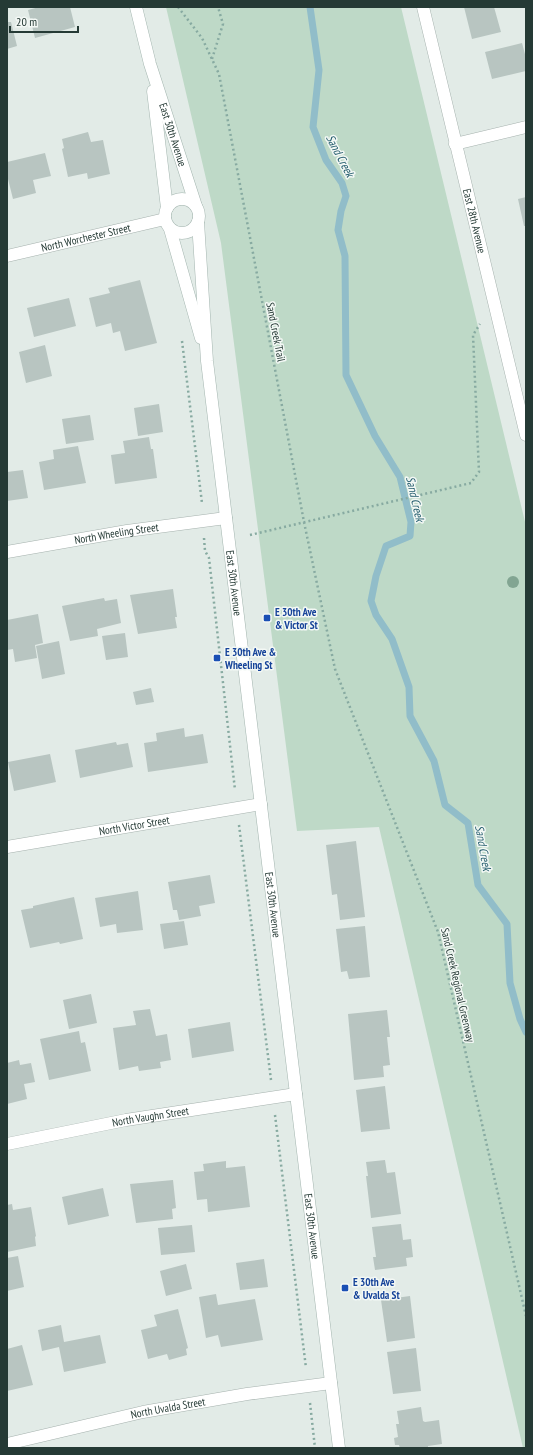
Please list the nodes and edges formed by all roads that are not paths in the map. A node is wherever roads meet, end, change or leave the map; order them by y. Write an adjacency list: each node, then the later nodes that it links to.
1 (136, 7): 3 (street, East 30th Avenue)
2 (423, 7): 5 (street, East 28th Avenue)
3 (150, 64): 6 (street, East 30th Avenue); 7 (street, East 30th Avenue)
4 (526, 127): 5 (street)
5 (455, 144): 11 (street, East 28th Avenue)
6 (196, 206): 7 (street); 8 (street)
7 (167, 219): 8 (street); 9 (street, North Worchester Street); 10 (street, East 30th Avenue)
8 (198, 222): 10 (street, East 30th Avenue)
9 (7, 256)
10 (207, 361): 12 (street, East 30th Avenue)
11 (526, 435)
12 (226, 518): 13 (street, North Wheeling Street); 14 (street, East 30th Avenue)
13 (7, 552)
14 (261, 804): 15 (street, North Victor Street); 16 (street, East 30th Avenue)
15 (7, 847)
16 (296, 1094): 17 (street, North Vaughn Street); 18 (street, East 30th Avenue)
17 (7, 1144)
18 (331, 1383): 19 (street, North Uvalda Street); 20 (street, East 30th Avenue)
19 (7, 1444)
20 (339, 1448)

